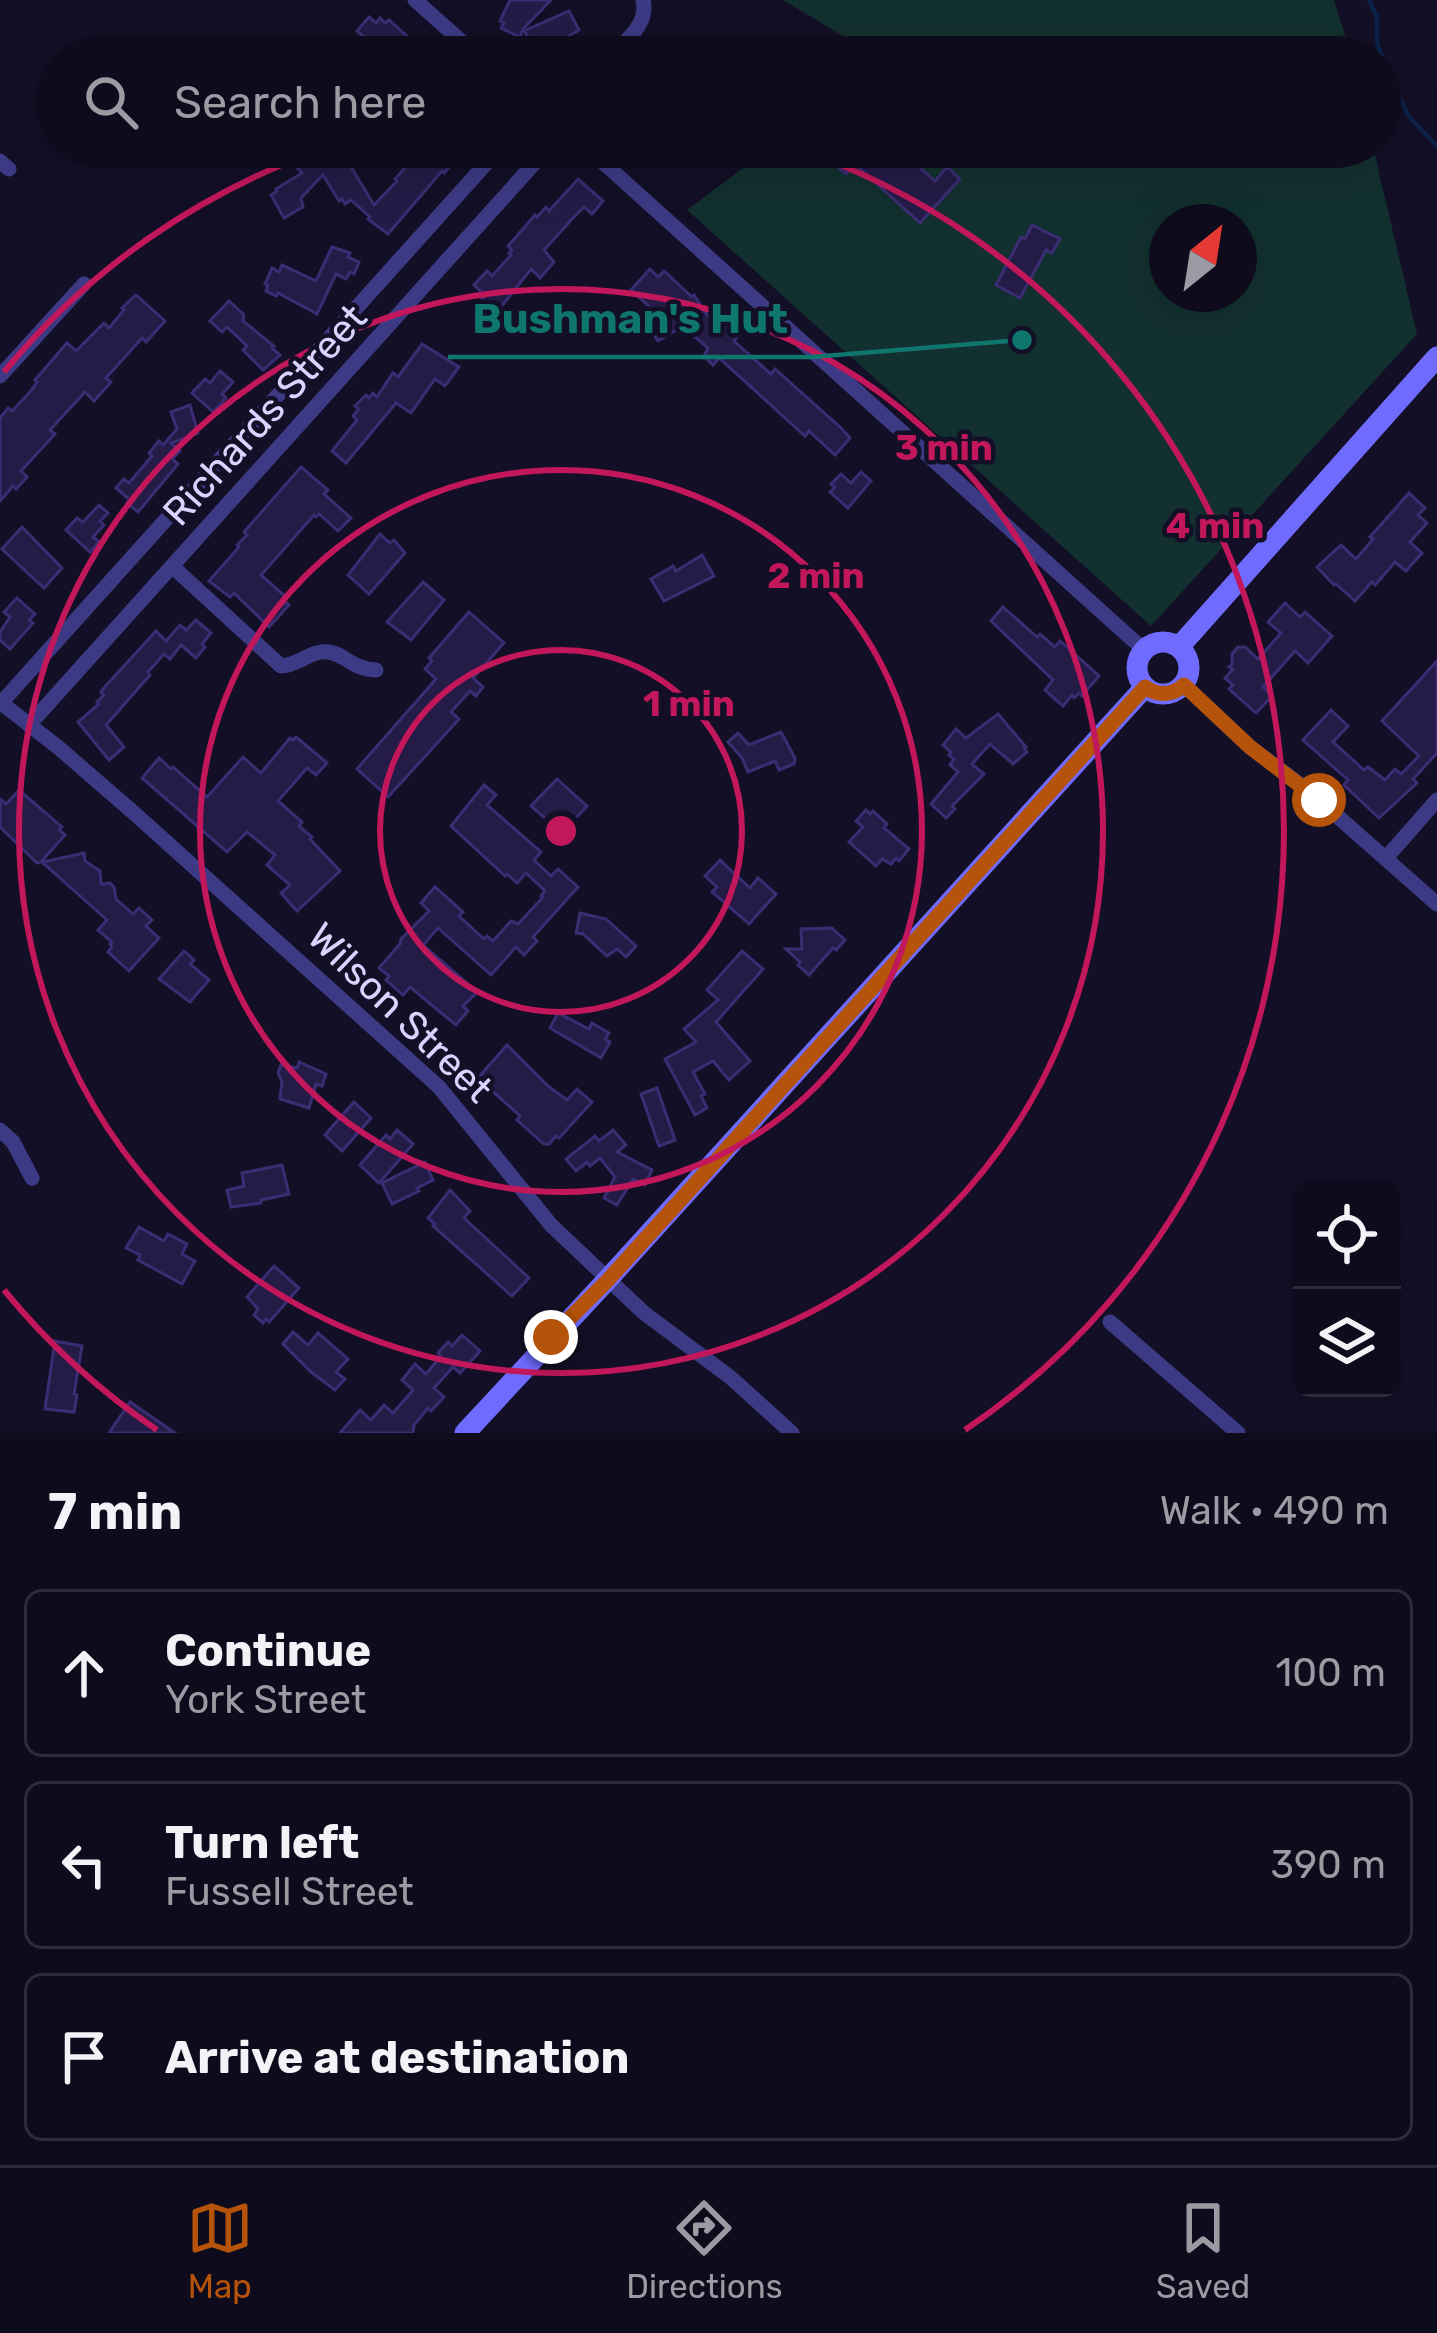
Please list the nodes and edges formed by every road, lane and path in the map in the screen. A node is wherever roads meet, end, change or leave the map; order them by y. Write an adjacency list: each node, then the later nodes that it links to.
1 (415, 0): 3 (street)
2 (644, 1): 4 (street)
3 (455, 36)
4 (629, 36)
5 (482, 168): 17 (street, Richards Street)
6 (530, 168): 11 (street, Richards Street)
7 (609, 168): 13 (street)
8 (84, 284): 10 (street)
9 (1437, 357): 12 (street)
10 (0, 376)
11 (173, 567): 14 (street); 18 (street, Richards Street)
12 (1178, 646): 13 (street); 15 (street)
13 (1144, 650): 16 (street)
14 (376, 670)
15 (1184, 685): 16 (street); 21 (street)
16 (1145, 687): 25 (street)
17 (5, 706): 18 (street, Wilson Street); 19 (street, Richards Street)
18 (29, 725): 25 (street, Wilson Street)
19 (0, 727)
20 (1437, 800): 21 (street)
21 (1386, 858): 22 (street)
22 (1437, 904)
23 (0, 1130): 24 (street)
24 (32, 1178)
25 (608, 1280): 27 (street); 28 (street, Wilson Street)
26 (1110, 1322): 29 (street)
27 (465, 1433)
28 (792, 1433)
29 (1238, 1433)

